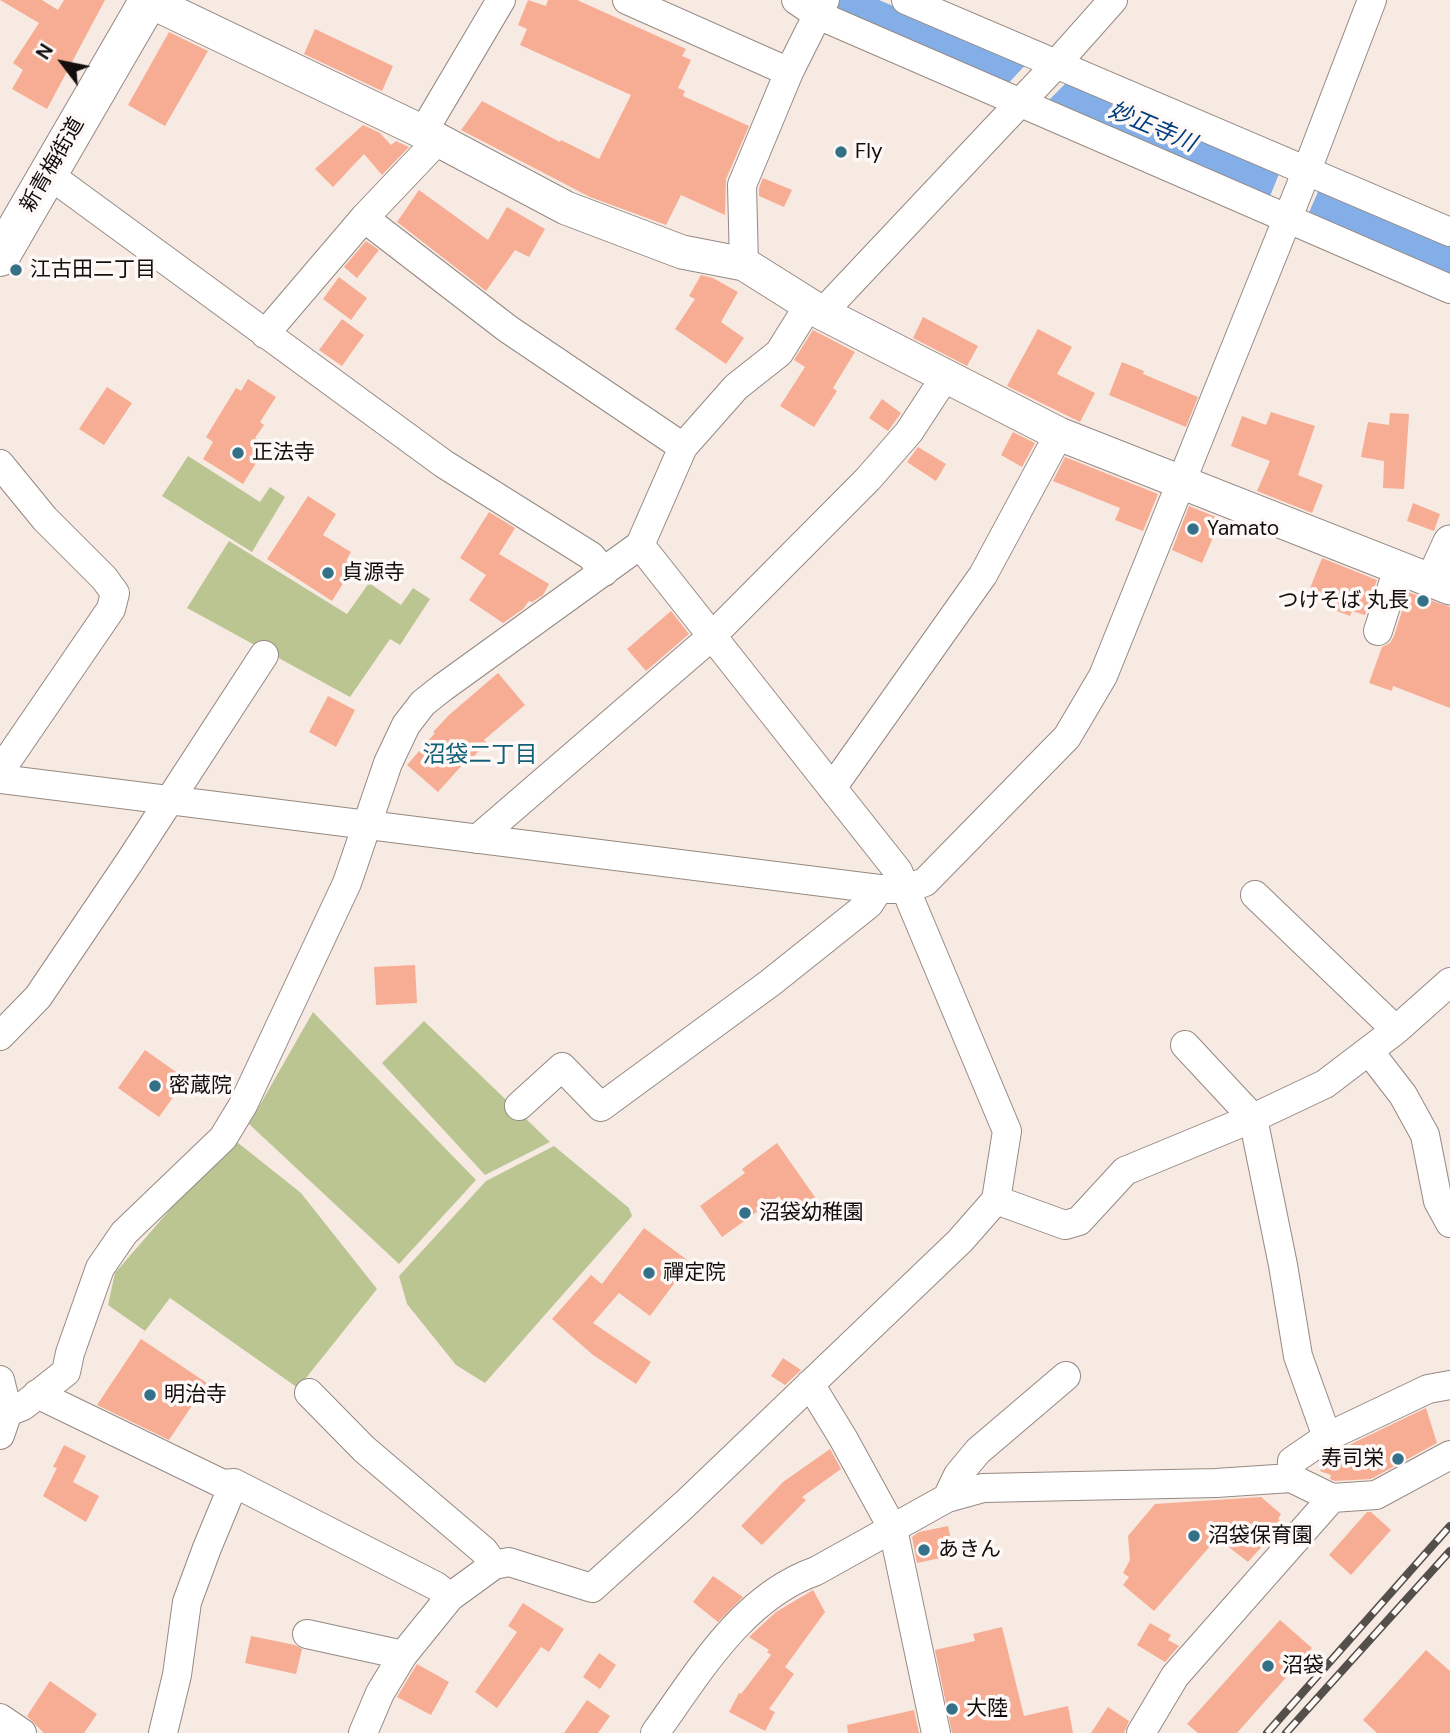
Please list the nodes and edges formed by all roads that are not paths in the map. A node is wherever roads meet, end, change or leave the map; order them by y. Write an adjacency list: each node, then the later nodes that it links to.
1 (148, 0): 11 (street); 12 (main road, 新青梅街道)
2 (501, 0): 11 (street)
3 (627, 0): 9 (street)
4 (906, 0): 8 (street)
5 (1113, 0): 8 (street)
6 (1372, 0): 13 (street)
7 (815, 6): 9 (street); 10 (street)
8 (1053, 68): 10 (street); 13 (street)
9 (789, 72): 18 (street)
10 (1023, 98): 14 (street); 20 (street)
11 (430, 136): 15 (street); 18 (street)
12 (48, 174): 17 (main road, 新青梅街道); 21 (street)
13 (1304, 175): 14 (street); 16 (street)
14 (1288, 213): 19 (street); 26 (street)
15 (364, 218): 21 (street); 24 (street)
16 (1450, 232)
17 (0, 257)
18 (744, 264): 20 (street)
19 (1450, 289)
20 (816, 309): 22 (street); 24 (street)
21 (265, 334): 30 (street)
22 (945, 377): 23 (street); 33 (street)
23 (1059, 434): 26 (street); 37 (street)
24 (683, 447): 28 (street)
25 (0, 464): 35 (street)
26 (1182, 483): 29 (street); 41 (street)
27 (1450, 542): 31 (street)
28 (640, 545): 30 (street); 33 (street)
29 (1398, 568): 31 (street); 32 (street)
30 (604, 572): 39 (street)
31 (1441, 585)
32 (1378, 631)
33 (711, 637): 37 (street); 40 (street)
34 (264, 655): 38 (street)
35 (0, 771)
36 (0, 779): 38 (street)
37 (832, 788): 41 (street)
38 (168, 800): 39 (street); 45 (street)
39 (366, 825): 40 (street); 57 (street)
40 (477, 839): 41 (street)
41 (892, 889): 48 (street); 50 (street)
42 (1255, 895): 44 (street)
43 (1450, 982): 44 (street)
44 (1396, 1030): 47 (street)
45 (0, 1036)
46 (1185, 1045): 49 (street)
47 (1369, 1051): 49 (street); 51 (street)
48 (519, 1106)
49 (1253, 1118): 50 (street); 59 (street)
50 (996, 1200): 54 (street)
51 (1450, 1223)
52 (1066, 1376): 63 (street)
53 (0, 1380): 58 (street)
54 (810, 1384): 65 (street); 66 (street)
55 (1450, 1385): 59 (street)
56 (309, 1393): 66 (street)
57 (37, 1394): 58 (street); 62 (street)
58 (4, 1424)
59 (1327, 1437): 61 (street)
60 (1450, 1455): 64 (street)
61 (1291, 1478): 63 (street); 64 (street)
62 (234, 1483): 67 (street); 72 (street)
63 (947, 1498): 65 (street)
64 (1332, 1498): 76 (street)
65 (893, 1529): 74 (street); 75 (street)
66 (494, 1565): 67 (street)
67 (450, 1597): 69 (street)
68 (307, 1634): 69 (street)
69 (403, 1655): 73 (street)
70 (0, 1718): 71 (street)
71 (22, 1733)
72 (163, 1733)
73 (363, 1733)
74 (655, 1733)
75 (936, 1733)
76 (1141, 1733)

